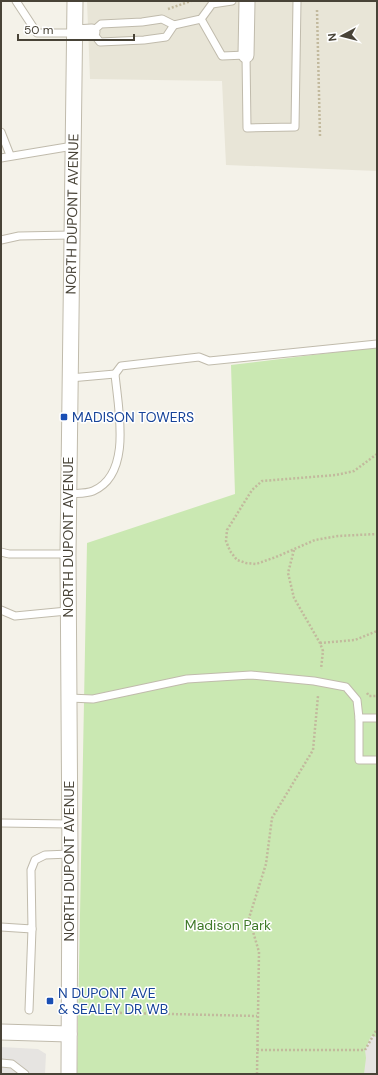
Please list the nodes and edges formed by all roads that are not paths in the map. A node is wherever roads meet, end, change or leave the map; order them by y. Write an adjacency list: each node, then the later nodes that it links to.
1 (16, 1): 9 (lane)
2 (75, 1): 9 (street, NORTH DUPONT AVENUE)
3 (232, 1): 6 (lane)
4 (247, 1): 10 (street)
5 (297, 1): 10 (lane)
6 (201, 19): 7 (lane); 10 (lane)
7 (174, 25): 8 (lane); 8 (lane)
8 (92, 32): 9 (street)
9 (75, 33): 12 (street, NORTH DUPONT AVENUE)
10 (246, 55)
11 (1, 132): 13 (lane)
12 (73, 146): 13 (lane); 15 (street, NORTH DUPONT AVENUE)
13 (10, 155): 14 (lane)
14 (1, 158)
15 (71, 235): 16 (lane); 19 (street, NORTH DUPONT AVENUE)
16 (1, 240)
17 (377, 344): 18 (lane)
18 (115, 374): 19 (lane); 20 (lane)
19 (70, 378): 20 (street, NORTH DUPONT AVENUE)
20 (68, 494): 22 (street, NORTH DUPONT AVENUE)
21 (1, 552): 22 (lane)
22 (68, 554): 24 (street, NORTH DUPONT AVENUE)
23 (1, 610): 24 (lane)
24 (67, 611): 25 (street, NORTH DUPONT AVENUE)
25 (68, 698): 26 (lane); 30 (street, NORTH DUPONT AVENUE)
26 (359, 718): 27 (lane); 28 (lane)
27 (377, 718)
28 (377, 760)
29 (1, 823): 30 (lane)
30 (69, 824): 31 (street, NORTH DUPONT AVENUE)
31 (70, 854): 33 (lane); 36 (street, NORTH DUPONT AVENUE)
32 (1, 927): 33 (lane)
33 (32, 929): 34 (lane)
34 (29, 1010)
35 (1, 1032): 36 (street)
36 (69, 1034): 39 (street, NORTH DUPONT AVENUE)
37 (1, 1063): 38 (lane)
38 (25, 1074)
39 (69, 1074)

